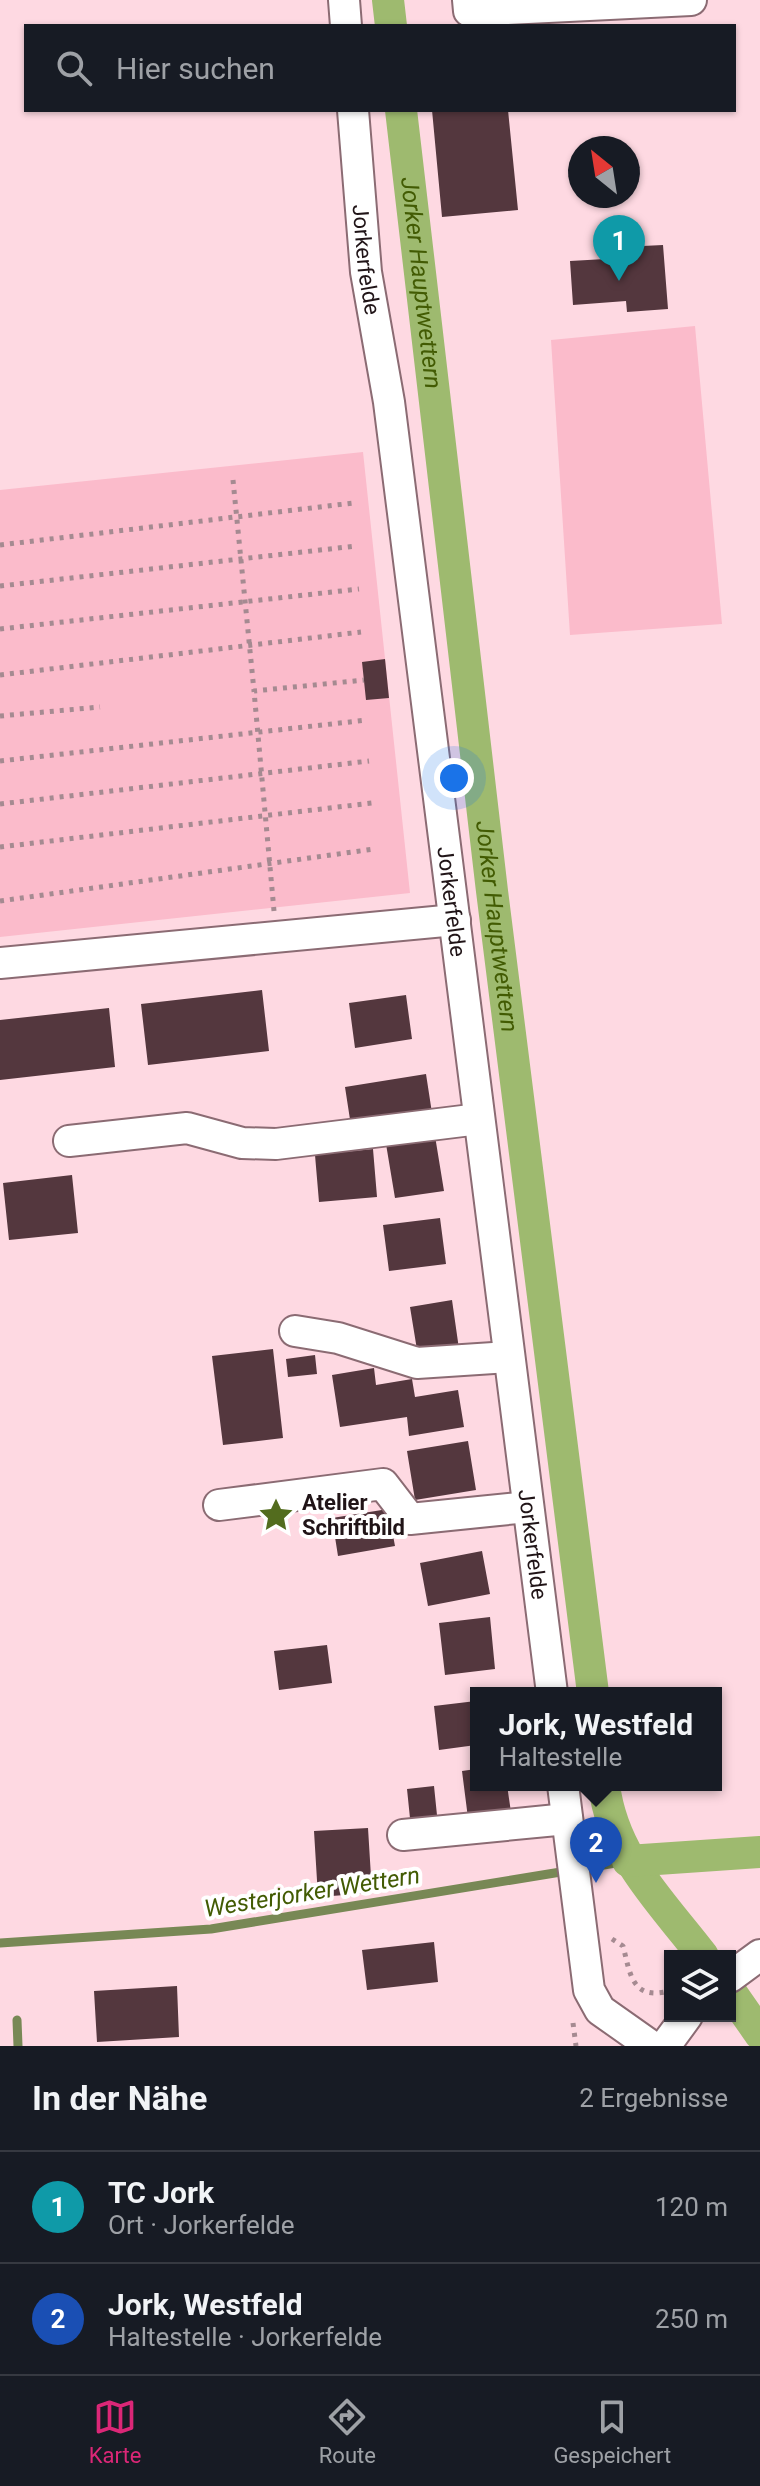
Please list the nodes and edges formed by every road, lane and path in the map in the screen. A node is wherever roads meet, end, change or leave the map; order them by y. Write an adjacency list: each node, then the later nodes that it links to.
1 (344, 0): 6 (street)
2 (468, 0): 5 (street)
3 (691, 0): 4 (street)
4 (620, 1): 5 (street)
5 (558, 3)
6 (346, 24)
7 (353, 112): 37 (street, Jorkerfelde)
8 (233, 480): 10 (path)
9 (353, 503): 10 (path)
10 (237, 517): 11 (path); 13 (path)
11 (0, 545)
12 (356, 546): 13 (path)
13 (241, 559): 14 (path); 16 (path)
14 (0, 586)
15 (359, 589): 16 (path)
16 (245, 602): 17 (path); 19 (path)
17 (0, 629)
18 (361, 632): 19 (path)
19 (249, 645): 20 (path); 22 (path)
20 (0, 675)
21 (364, 680): 22 (path)
22 (254, 691): 26 (path)
23 (100, 707): 24 (path)
24 (0, 716)
25 (367, 720): 26 (path)
26 (258, 732): 27 (path); 29 (path)
27 (0, 761)
28 (369, 761): 29 (path)
29 (262, 774): 31 (path); 32 (path)
30 (372, 803): 32 (path)
31 (0, 804)
32 (266, 816): 33 (path); 35 (path)
33 (0, 847)
34 (374, 849): 35 (path)
35 (270, 863): 36 (path); 38 (path)
36 (0, 901)
37 (455, 920): 38 (street); 40 (street, Jorkerfelde)
38 (277, 937): 39 (street)
39 (0, 963)
40 (479, 1119): 41 (street); 43 (street, Jorkerfelde)
41 (69, 1141)
42 (295, 1331): 43 (street)
43 (509, 1357): 45 (street, Jorkerfelde)
44 (219, 1505): 45 (street)
45 (528, 1507): 46 (street, Jorkerfelde)
46 (551, 1687)
47 (564, 1791): 48 (street)
48 (567, 1819): 49 (street); 50 (street)
49 (403, 1835)
50 (582, 1943): 51 (path); 53 (street)
51 (664, 1992)
52 (683, 2022): 54 (street)
53 (651, 2046)
54 (665, 2046)

